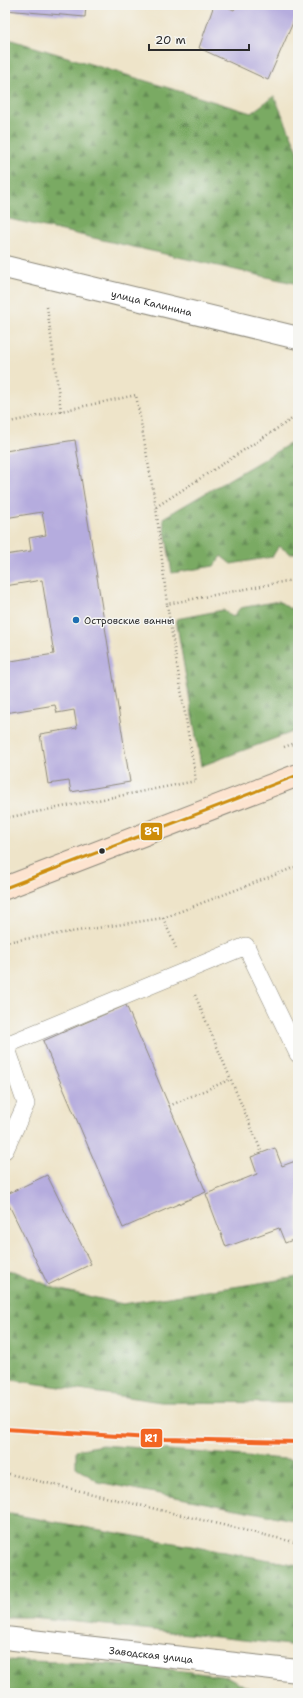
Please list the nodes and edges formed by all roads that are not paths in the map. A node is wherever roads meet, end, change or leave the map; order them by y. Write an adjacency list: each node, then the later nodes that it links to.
1 (5, 267): 2 (street, улица Калинина)
2 (298, 338)
3 (298, 775): 4 (main road)
4 (5, 888)
5 (5, 1044): 6 (lane); 7 (lane)
6 (298, 1054)
7 (5, 1150)
8 (5, 1638): 9 (street, Заводская улица)
9 (298, 1671)

